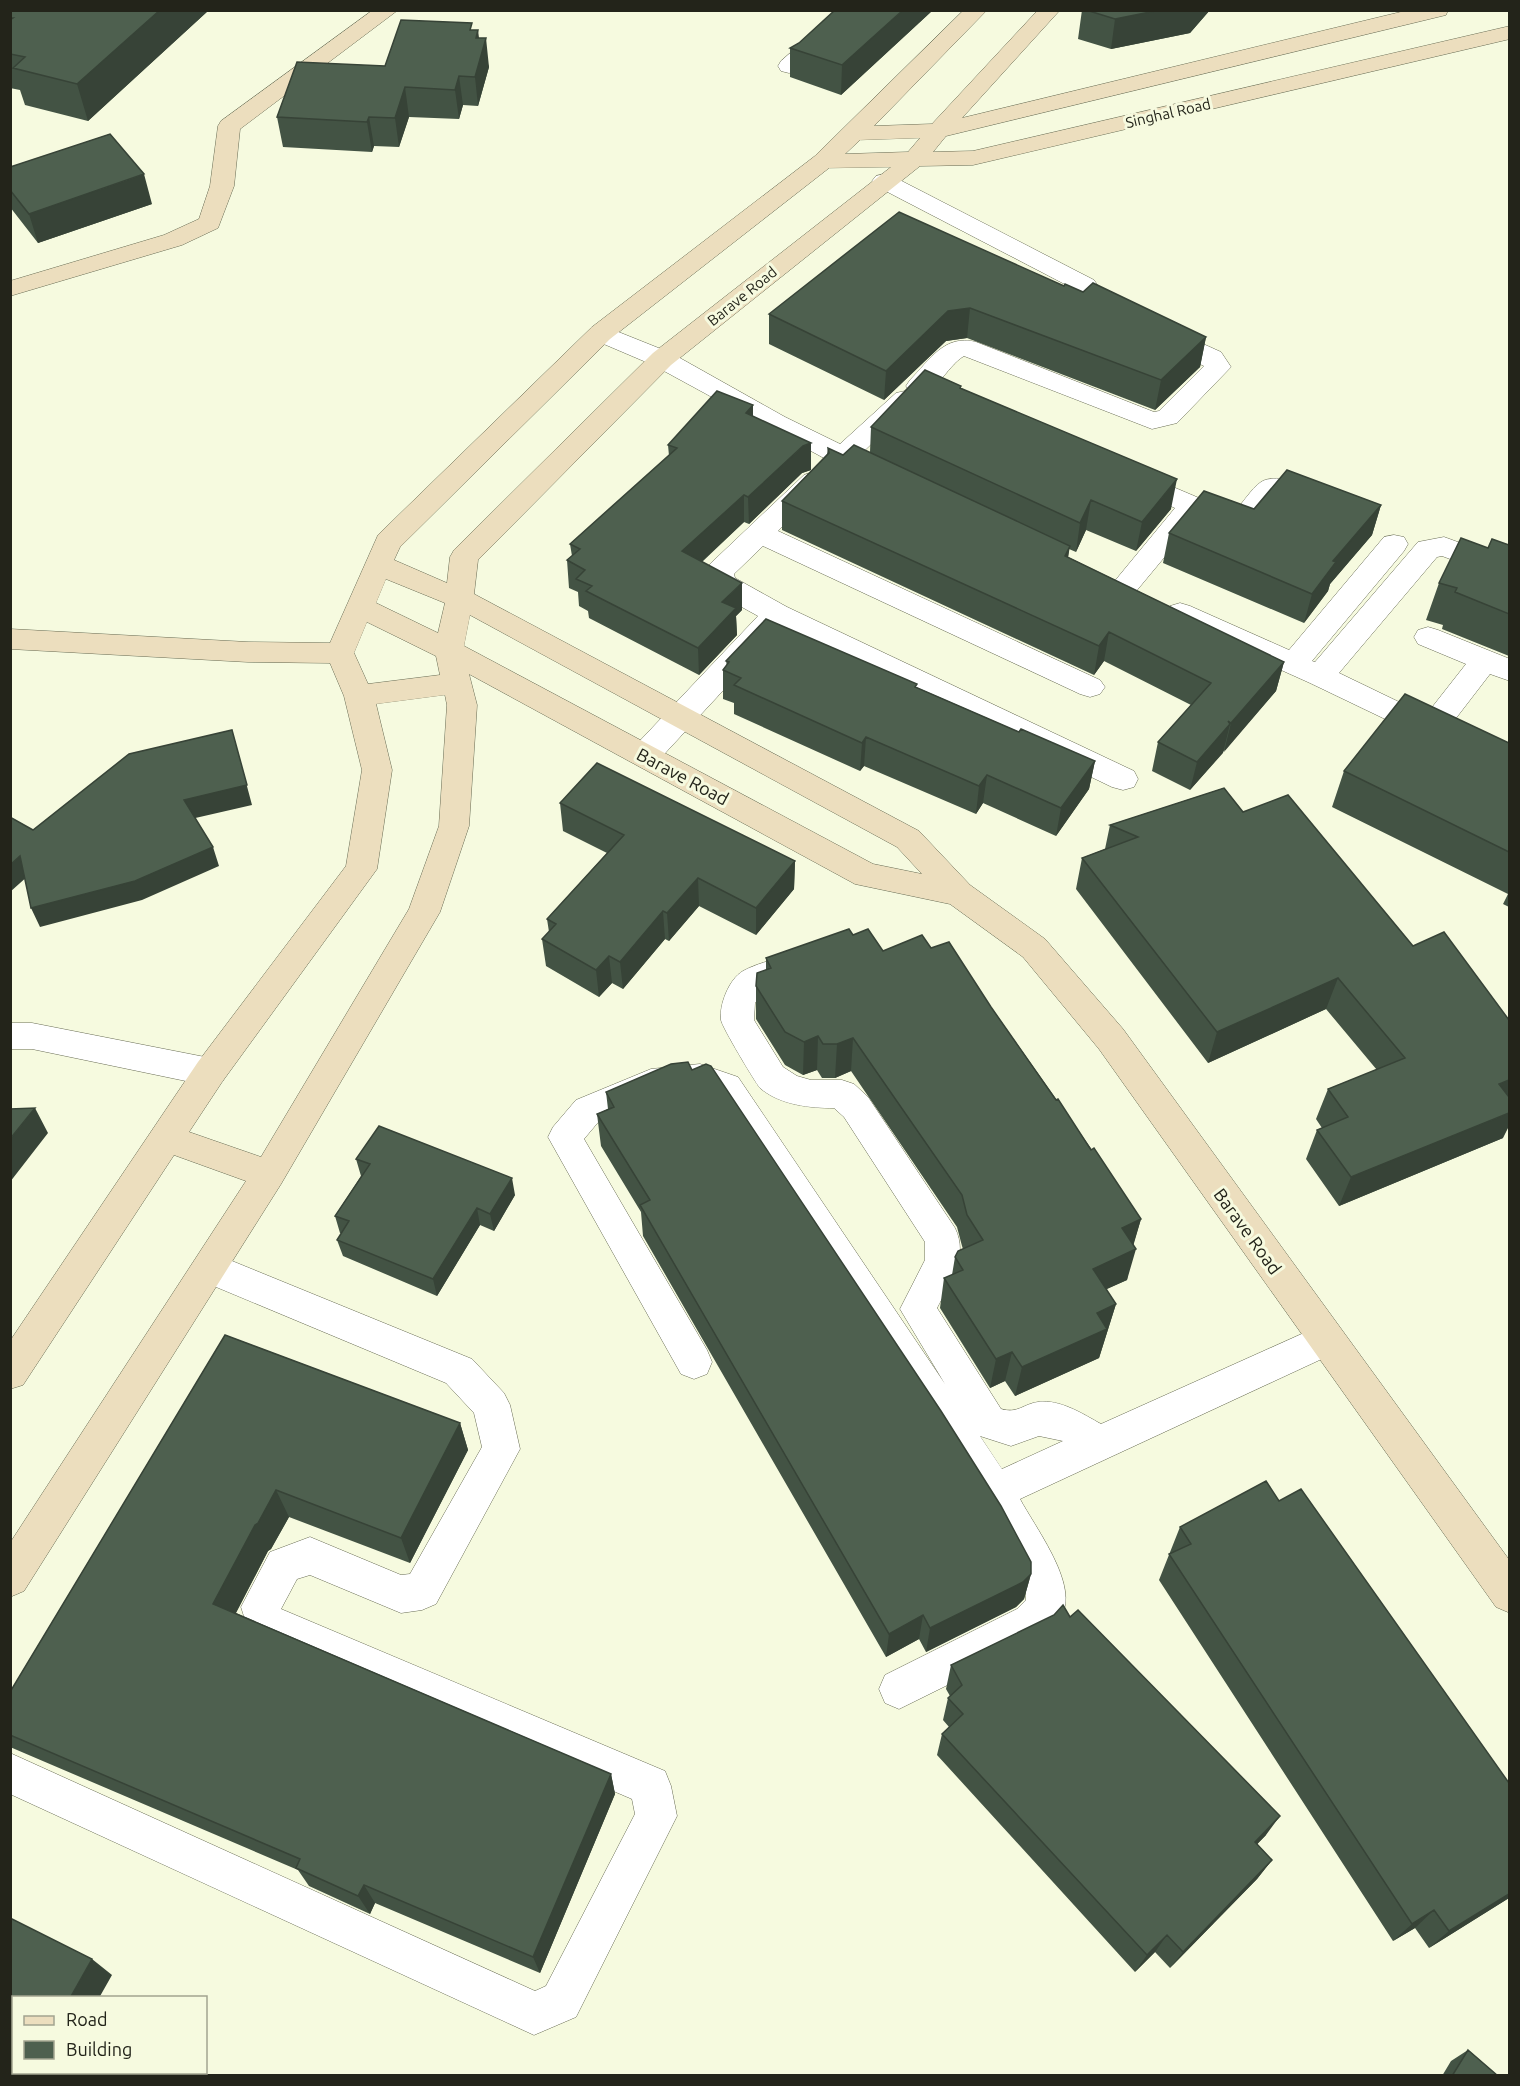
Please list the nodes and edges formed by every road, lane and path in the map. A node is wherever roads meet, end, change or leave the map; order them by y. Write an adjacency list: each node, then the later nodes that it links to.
1 (388, 10): 15 (street)
2 (853, 10): 9 (street)
3 (977, 10): 11 (street)
4 (1050, 10): 10 (street, Barave Road)
5 (1438, 10): 6 (street)
6 (1386, 22): 8 (street); 10 (street)
7 (1509, 32): 8 (street, Singhal Road)
8 (1422, 54): 12 (street, Singhal Road)
9 (789, 66)
10 (938, 131): 11 (street); 12 (street, Barave Road)
11 (854, 133): 13 (street)
12 (916, 158): 13 (street, Singhal Road); 14 (street, Barave Road)
13 (823, 161): 16 (street)
14 (884, 182): 17 (street, Barave Road); 18 (street)
15 (10, 289)
16 (601, 333): 17 (street); 26 (street)
17 (662, 359): 18 (street); 29 (street, Barave Road)
18 (842, 457): 20 (street)
19 (1105, 467): 22 (street)
20 (885, 477)
21 (813, 481): 24 (street)
22 (1193, 505): 23 (street); 37 (street)
23 (1337, 508)
24 (759, 533): 31 (street); 41 (street)
25 (1394, 544): 37 (street)
26 (379, 565): 29 (street, Barave Road); 30 (street)
27 (1509, 572): 32 (street)
28 (1429, 580): 32 (street)
29 (460, 597): 35 (street); 43 (street, Barave Road)
30 (360, 608): 35 (street, Barave Road); 36 (street)
31 (777, 614): 43 (street); 47 (street)
32 (1365, 623): 39 (street)
33 (1428, 637): 38 (street)
34 (10, 639): 36 (street)
35 (449, 650): 40 (street); 45 (street, Barave Road)
36 (340, 653): 42 (street)
37 (1293, 664): 39 (street)
38 (1497, 666): 44 (street)
39 (1320, 676): 44 (street)
40 (458, 683): 42 (street); 53 (street)
41 (1090, 687)
42 (359, 696): 51 (street)
43 (682, 716): 45 (street); 48 (street, Barave Road)
44 (1430, 730): 46 (street)
45 (645, 755): 48 (street, Barave Road)
46 (1509, 768)
47 (1123, 779)
48 (959, 894): 55 (street, Barave Road)
49 (826, 955): 58 (street)
50 (10, 1036): 51 (street)
51 (210, 1072): 52 (street)
52 (166, 1138): 53 (street); 57 (street)
53 (269, 1174): 54 (street)
54 (210, 1268): 60 (street); 63 (street)
55 (1326, 1339): 58 (street); 61 (street, Barave Road)
56 (694, 1362): 59 (street)
57 (10, 1373)
58 (1100, 1443): 59 (street)
59 (995, 1491): 62 (street)
60 (10, 1578)
61 (1509, 1594)
62 (899, 1689)
63 (10, 1773)

